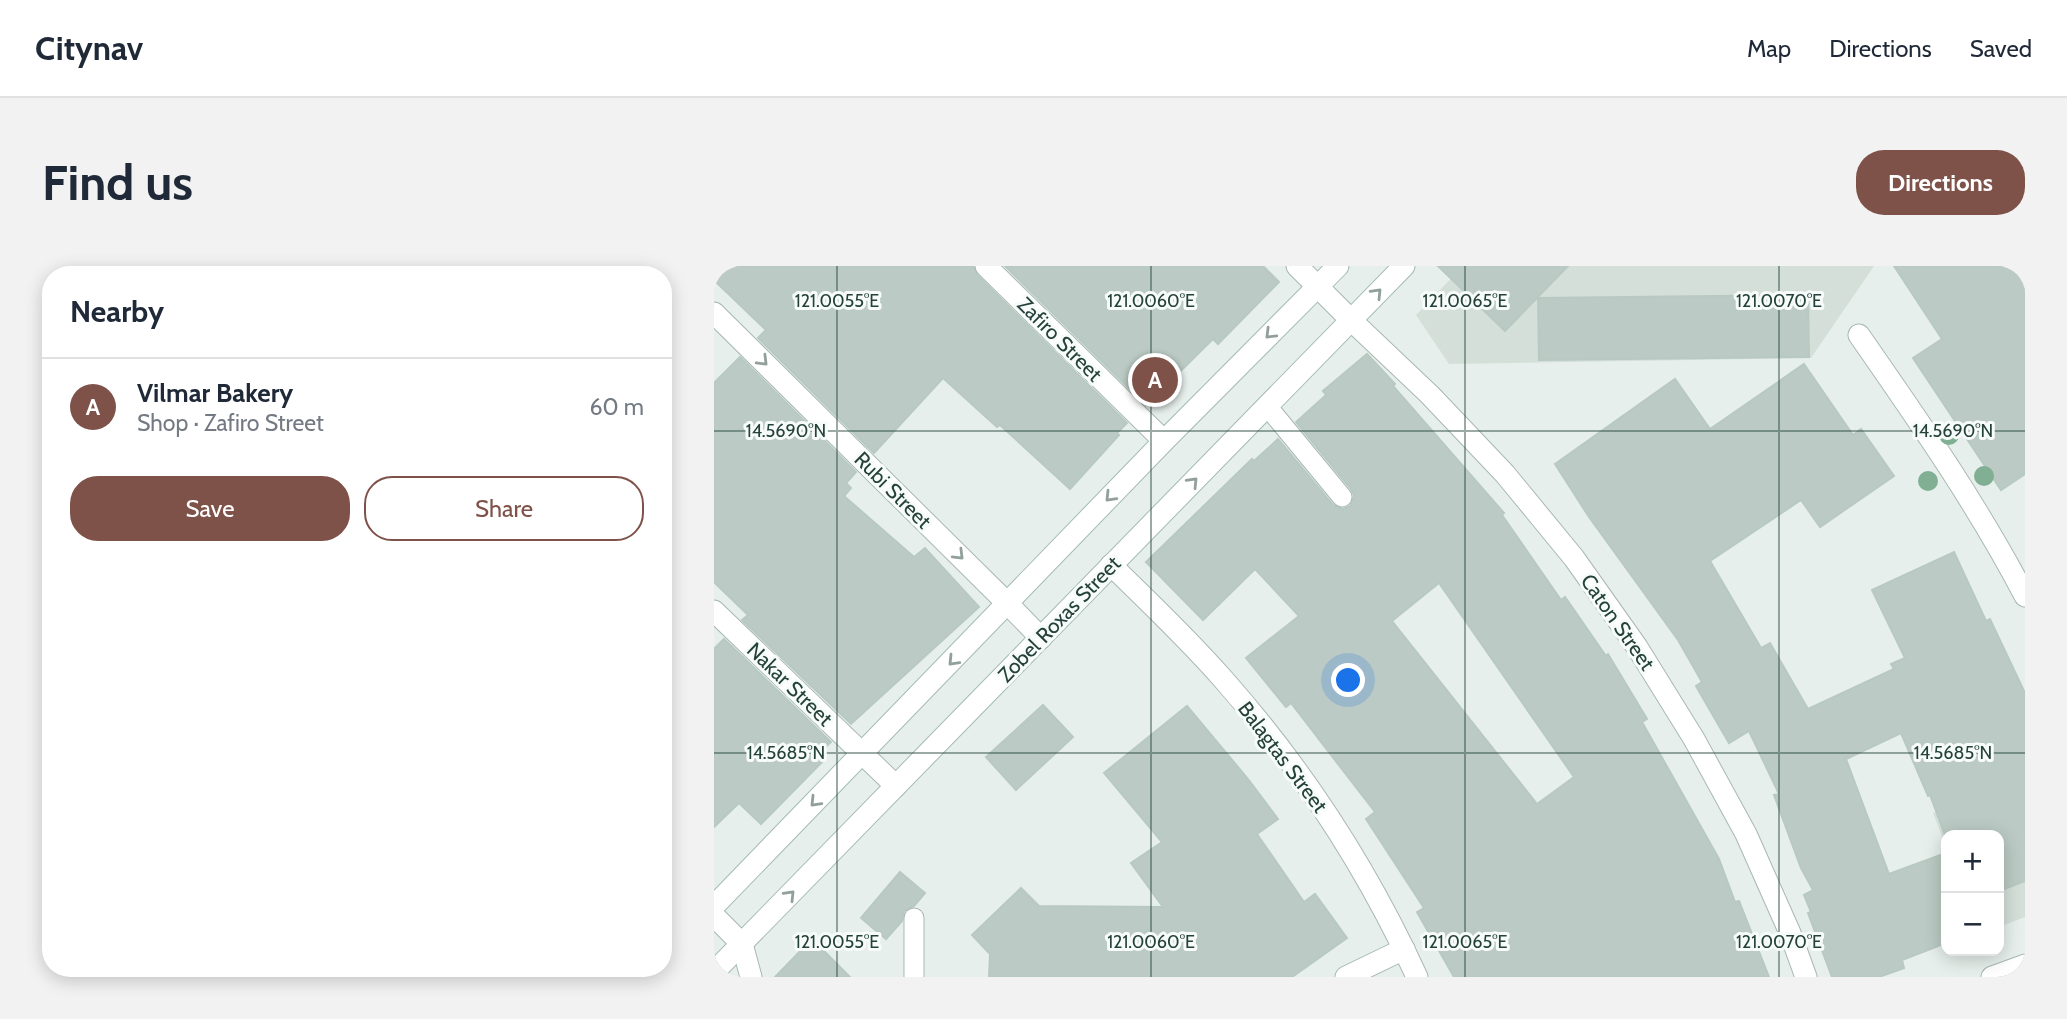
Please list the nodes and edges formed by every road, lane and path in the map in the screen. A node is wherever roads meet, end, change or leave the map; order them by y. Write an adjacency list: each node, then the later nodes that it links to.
1 (986, 266): 10 (street, Zafiro Street)
2 (1297, 266): 5 (street, Caton Street)
3 (1338, 266): 5 (street)
4 (1404, 266): 7 (street, Zobel Roxas Street, one-way to 4)
5 (1318, 286): 7 (street, Caton Street); 10 (street, one-way to 10)
6 (714, 313): 14 (street, Rubi Street, one-way to 14)
7 (1351, 320): 9 (street, Zobel Roxas Street); 30 (street, Caton Street)
8 (1859, 335): 13 (street)
9 (1267, 406): 11 (lane); 12 (street, Zobel Roxas Street, one-way to 9)
10 (1164, 441): 14 (street, one-way to 14)
11 (1342, 497)
12 (1111, 565): 16 (street, Zobel Roxas Street); 23 (street, Balagtas Street)
13 (2025, 596)
14 (1008, 604): 16 (street, Rubi Street); 17 (street, one-way to 17)
15 (714, 611): 17 (street, Nakar Street)
16 (1041, 638): 18 (street, Zobel Roxas Street)
17 (862, 754): 18 (street, Nakar Street); 19 (street, one-way to 19)
18 (896, 786): 22 (street, Zobel Roxas Street, one-way to 18)
19 (714, 906)
20 (714, 916): 22 (street)
21 (914, 918): 27 (lane)
22 (742, 944): 25 (street, Zobel Roxas Street); 26 (street)
23 (1404, 949): 28 (street); 29 (street, Balagtas Street)
24 (2025, 965): 31 (street)
25 (714, 972)
26 (751, 977)
27 (914, 977)
28 (1346, 977)
29 (1417, 977)
30 (1806, 977)
31 (1992, 977)

